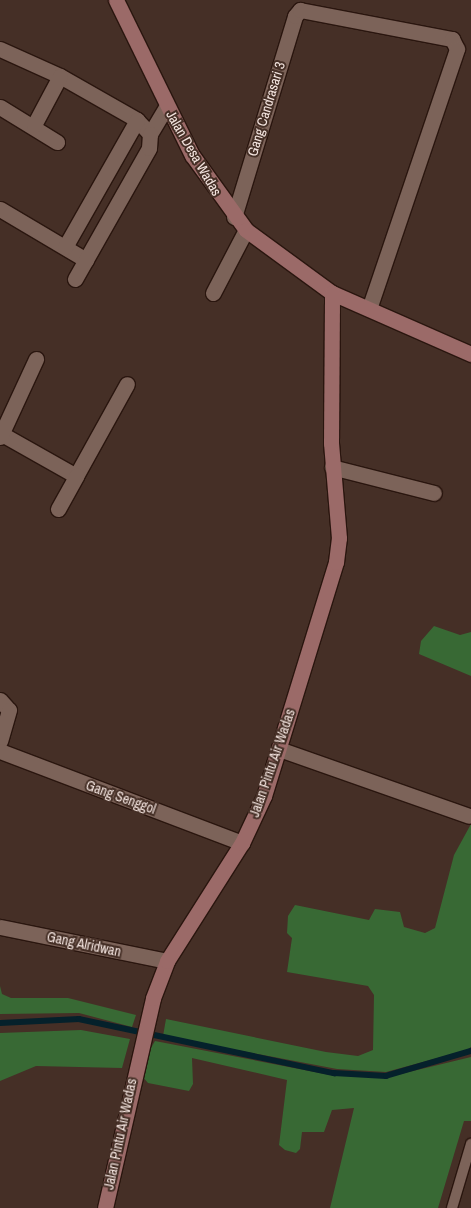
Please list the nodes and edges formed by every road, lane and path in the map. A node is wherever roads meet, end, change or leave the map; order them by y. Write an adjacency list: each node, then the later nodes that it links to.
1 (116, 0): 4 (main road, Jalan Desa Wadas)
2 (0, 49): 3 (street)
3 (60, 76): 6 (street); 7 (street)
4 (167, 106): 8 (street); 11 (main road, Jalan Desa Wadas)
5 (0, 107): 7 (street)
6 (137, 120): 8 (street); 13 (street)
7 (34, 125): 9 (street)
8 (150, 134): 14 (street)
9 (57, 142)
10 (0, 209): 13 (street)
11 (234, 217): 12 (main road, Jalan Desa Wadas); 18 (street, Gang Candrasari 3)
12 (246, 230): 16 (street); 17 (main road, Jalan Desa Wadas)
13 (65, 247): 14 (street)
14 (86, 260): 15 (street)
15 (75, 279)
16 (213, 292)
17 (332, 292): 18 (main road, Jalan Desa Wadas); 23 (main road, Jalan Pintu Air Wadas)
18 (370, 309): 19 (main road, Jalan Desa Wadas)
19 (471, 354)
20 (36, 359): 22 (street)
21 (127, 384): 24 (street)
22 (0, 434): 24 (street)
23 (332, 467): 25 (street); 29 (main road, Jalan Pintu Air Wadas)
24 (76, 476): 26 (street)
25 (434, 493)
26 (58, 509)
27 (0, 700): 28 (street)
28 (0, 741)
29 (279, 749): 31 (street); 32 (main road, Jalan Pintu Air Wadas)
30 (0, 751): 32 (street, Gang Senggol)
31 (469, 816)
32 (242, 843): 34 (main road, Jalan Pintu Air Wadas)
33 (0, 926): 34 (street, Gang Alridwan)
34 (167, 961): 36 (main road, Jalan Pintu Air Wadas)
35 (471, 1144): 37 (lane)
36 (105, 1208)
37 (452, 1208)

